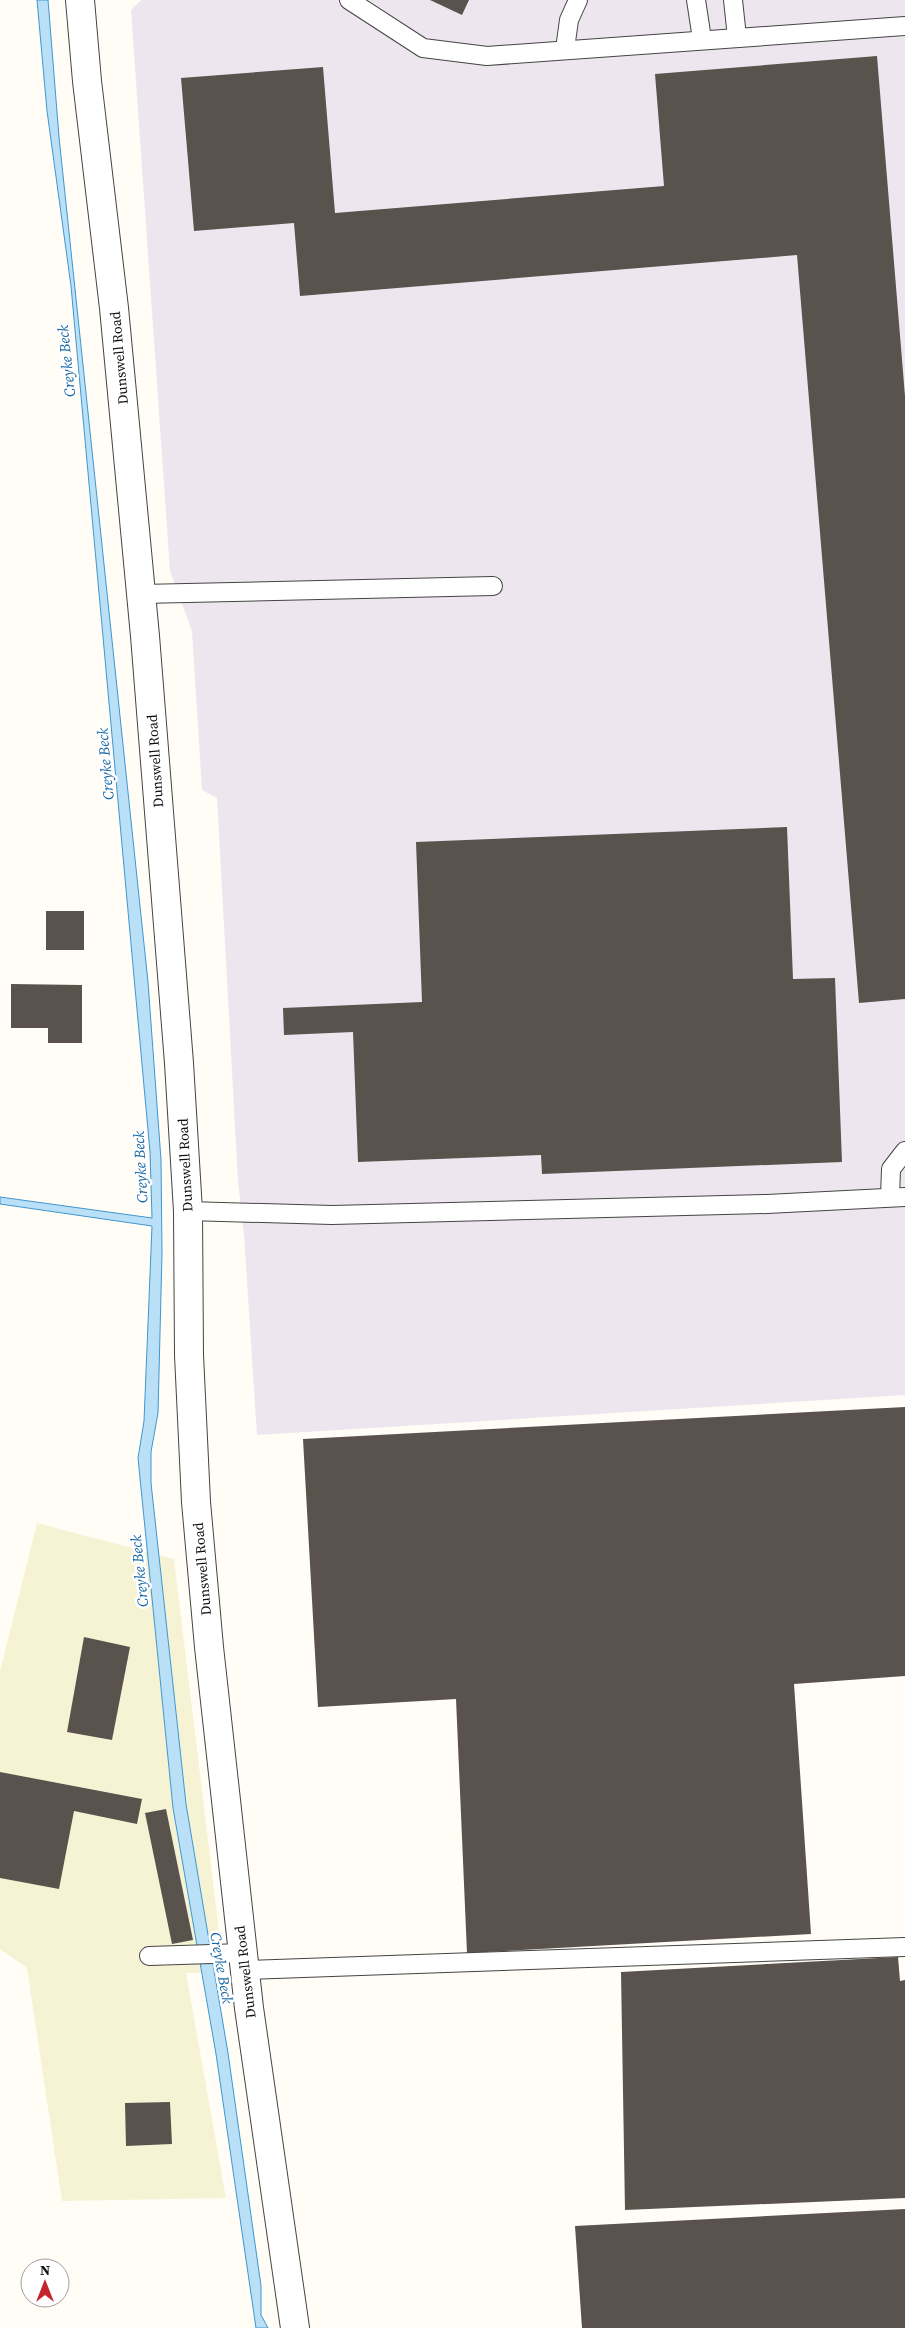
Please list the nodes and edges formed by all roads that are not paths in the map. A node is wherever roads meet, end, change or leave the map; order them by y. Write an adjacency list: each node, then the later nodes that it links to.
1 (80, 0): 11 (street, Dunswell Road)
2 (349, 0): 9 (lane)
3 (578, 0): 9 (lane)
4 (696, 0): 8 (lane)
5 (733, 0): 7 (lane)
6 (905, 26): 7 (lane)
7 (737, 37): 8 (lane)
8 (702, 39): 9 (lane)
9 (565, 50)
10 (493, 586): 11 (lane)
11 (141, 594): 14 (street, Dunswell Road)
12 (905, 1151): 13 (lane)
13 (898, 1197): 14 (lane)
14 (188, 1211): 17 (street, Dunswell Road)
15 (905, 1947): 17 (lane)
16 (148, 1956): 17 (lane)
17 (235, 1959): 18 (street, Dunswell Road)
18 (295, 2328)

